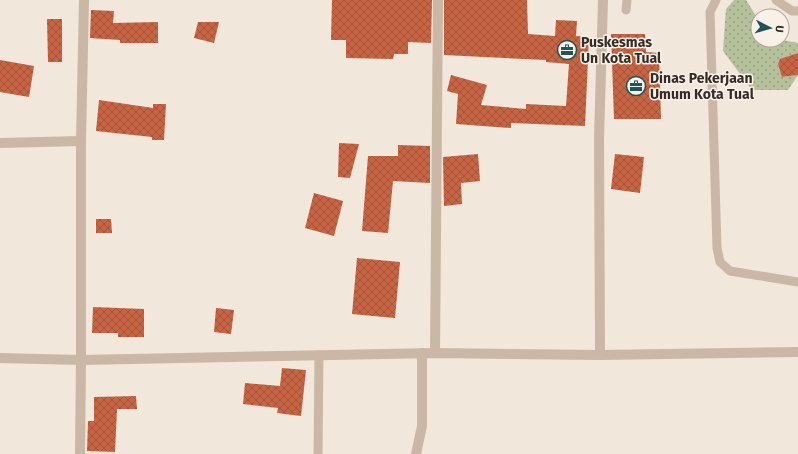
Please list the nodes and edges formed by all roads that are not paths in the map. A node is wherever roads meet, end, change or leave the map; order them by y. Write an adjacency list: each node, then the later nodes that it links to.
1 (84, 0): 9 (street)
2 (438, 0): 14 (street)
3 (603, 0): 15 (street)
4 (627, 0): 7 (lane)
5 (716, 0): 11 (lane)
6 (776, 0): 8 (lane)
7 (626, 10)
8 (798, 10)
9 (81, 141): 10 (street); 18 (street)
10 (0, 143)
11 (798, 282)
12 (798, 352): 15 (street)
13 (422, 353): 14 (street); 16 (street); 21 (street)
14 (435, 353): 15 (street)
15 (600, 354)
16 (319, 355): 18 (street); 20 (lane)
17 (0, 358): 18 (street)
18 (81, 360): 19 (street)
19 (80, 454)
20 (318, 454)
21 (416, 454)

